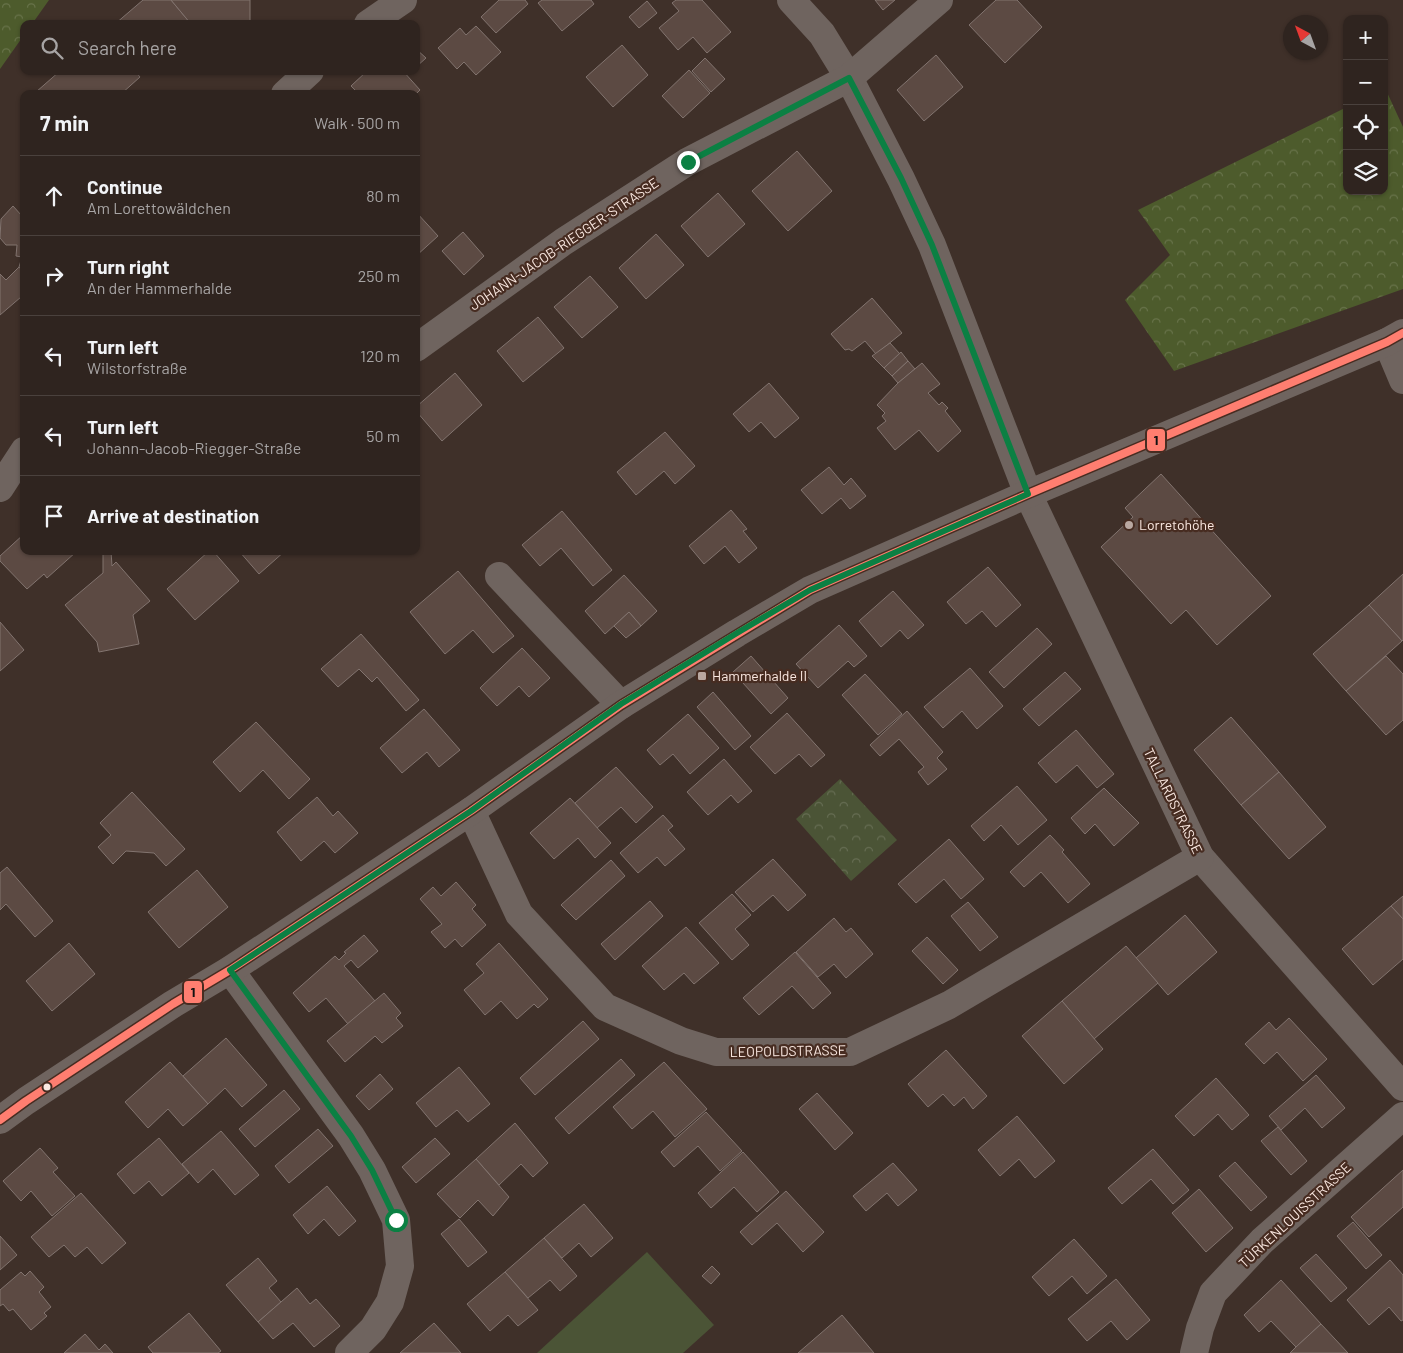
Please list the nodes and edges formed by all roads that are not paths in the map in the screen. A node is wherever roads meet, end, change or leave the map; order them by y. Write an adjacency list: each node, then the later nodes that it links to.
1 (403, 0): 4 (street)
2 (790, 0): 6 (street, TALLARDSTRASSE)
3 (939, 0): 6 (street, JOHANN-JACOB-RIEGGER-STRASSE)
4 (374, 20)
5 (306, 75): 7 (street)
6 (849, 78): 9 (street, JOHANN-JACOB-RIEGGER-STRASSE); 13 (street, TALLARDSTRASSE)
7 (289, 90)
8 (1395, 338): 10 (street); 13 (street)
9 (420, 345)
10 (1403, 380)
11 (20, 458): 12 (street)
12 (0, 488)
13 (1028, 494): 15 (street); 17 (street, TALLARDSTRASSE)
14 (499, 576): 15 (street)
15 (621, 704): 16 (street)
16 (471, 811): 17 (street, LEOPOLDSTRASSE); 18 (street)
17 (1200, 857): 19 (street, TALLARDSTRASSE)
18 (230, 970): 20 (street); 22 (street)
19 (1403, 1087)
20 (2, 1115)
21 (1403, 1116): 23 (street, TÜRKENLOUISSTRASSE)
22 (349, 1353)
23 (1194, 1353)

